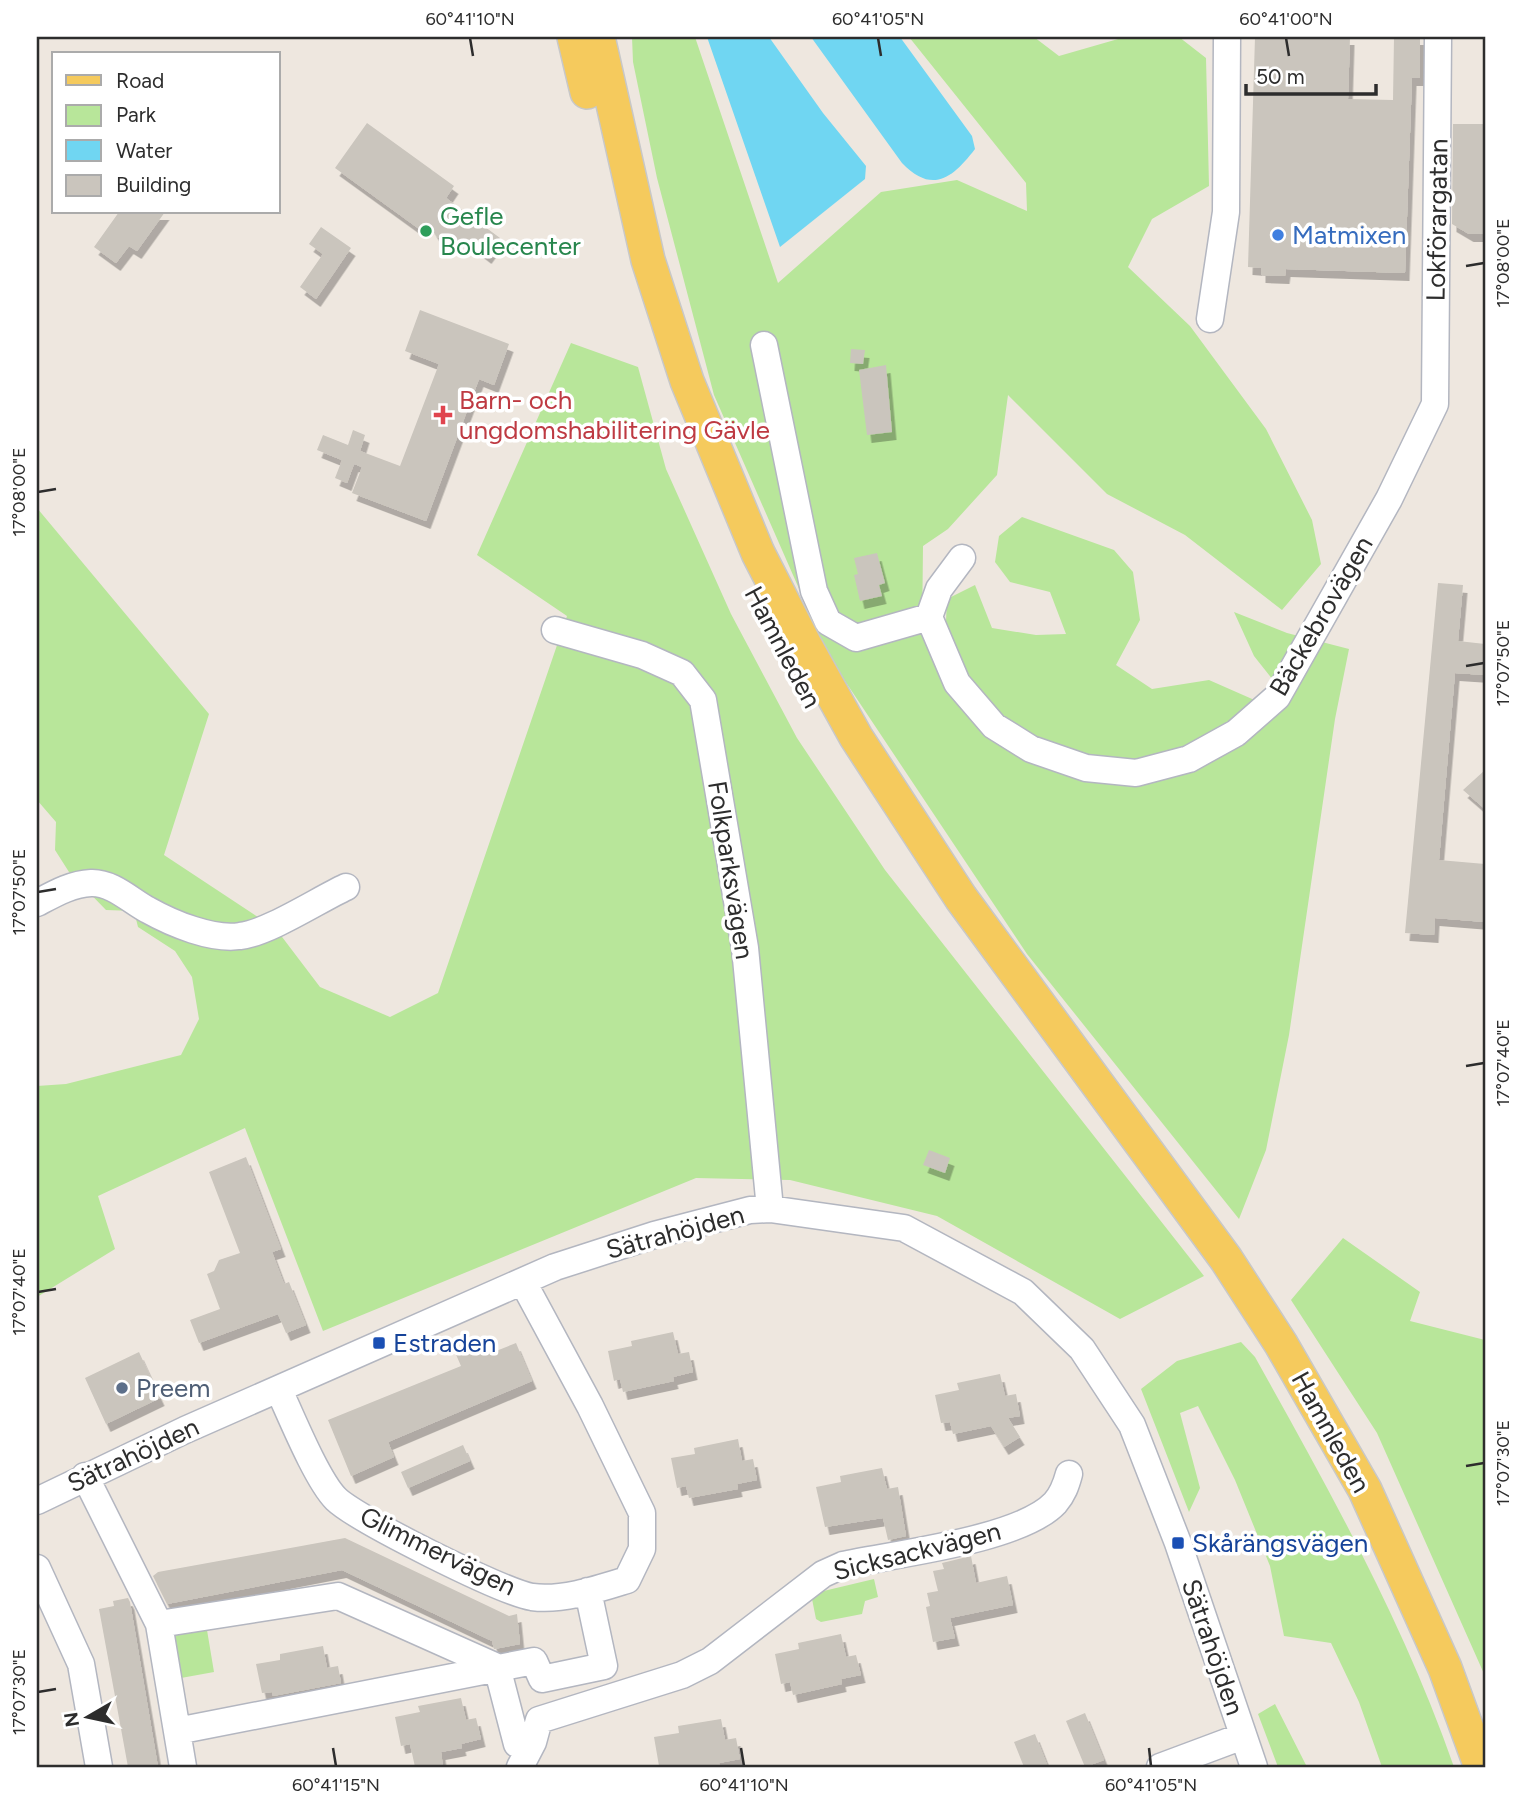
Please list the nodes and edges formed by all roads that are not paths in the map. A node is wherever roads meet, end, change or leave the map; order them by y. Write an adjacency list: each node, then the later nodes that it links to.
1 (574, 37): 7 (main road, Hamnleden)
2 (579, 37): 7 (main road, Hamnleden)
3 (598, 37): 8 (main road, Hamnleden)
4 (621, 37): 8 (main road, Hamnleden)
5 (1227, 37): 9 (street)
6 (1438, 37): 11 (street, Lokförargatan)
7 (586, 90): 17 (main road, Hamnleden)
8 (628, 178): 17 (main road, Hamnleden)
9 (1210, 319)
10 (764, 345): 13 (street)
11 (1435, 404): 13 (street, Bäckebrovägen)
12 (962, 558): 13 (street)
13 (929, 617)
14 (555, 630): 18 (street, Folkparksvägen)
15 (346, 887): 16 (street)
16 (37, 903)
17 (1127, 1127): 38 (main road, Hamnleden)
18 (770, 1209): 19 (street, Sätrahöjden); 31 (street, Sätrahöjden)
19 (523, 1282): 20 (street, Sätrahöjden); 25 (street, Glimmervägen)
20 (279, 1390): 22 (street, Sätrahöjden); 25 (street, Glimmervägen)
21 (1069, 1474): 29 (street, Sicksackvägen)
22 (85, 1476): 23 (street, Sätrahöjden); 26 (street)
23 (37, 1501)
24 (37, 1568): 33 (street)
25 (588, 1591): 27 (street)
26 (159, 1624): 28 (street); 30 (street)
27 (604, 1666): 28 (street); 29 (street)
28 (497, 1667): 30 (street); 32 (street)
29 (609, 1698): 32 (street, Sicksackvägen)
30 (177, 1731): 34 (street)
31 (1243, 1736): 36 (street); 37 (street, Sätrahöjden)
32 (533, 1742): 35 (street, Sicksackvägen)
33 (99, 1767)
34 (183, 1767)
35 (520, 1767)
36 (1160, 1767)
37 (1254, 1767)
38 (1481, 1767)

